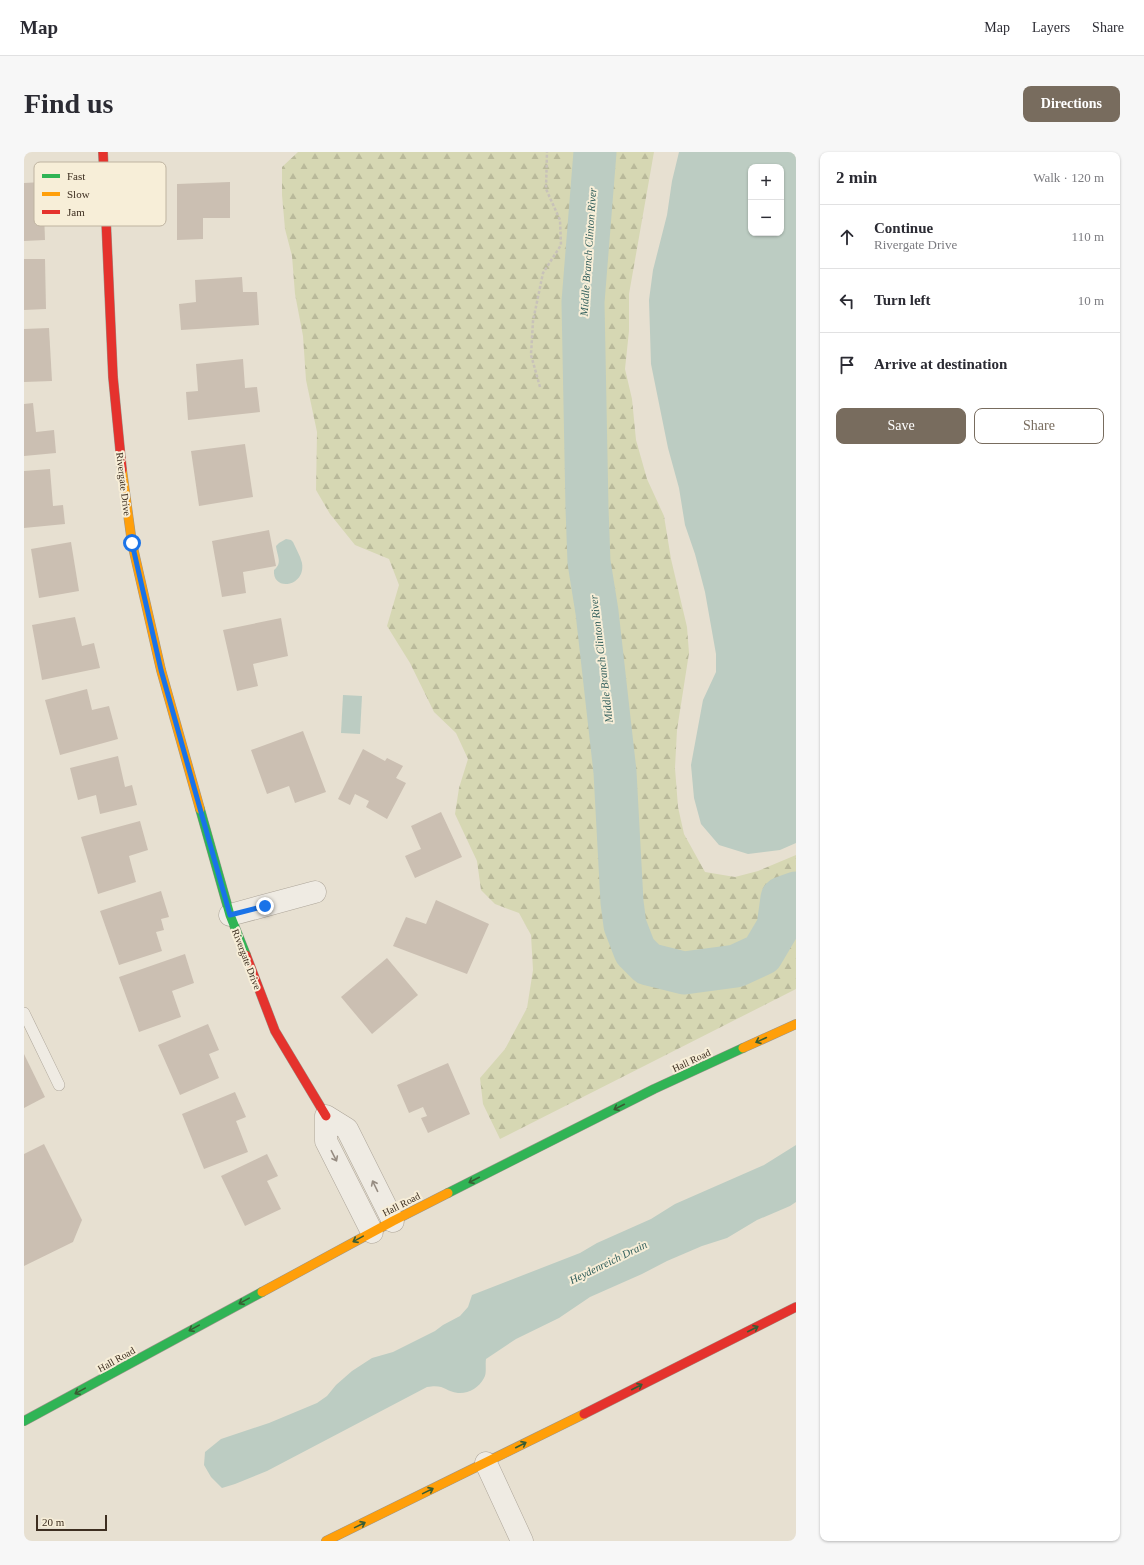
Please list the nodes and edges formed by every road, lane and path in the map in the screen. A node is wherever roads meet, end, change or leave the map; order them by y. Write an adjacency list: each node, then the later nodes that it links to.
1 (103, 152): 3 (main road, Rivergate Drive)
2 (547, 152): 5 (path)
3 (103, 162)
4 (106, 226): 7 (main road, Rivergate Drive)
5 (540, 387)
6 (315, 892): 7 (street)
7 (230, 915): 11 (main road, Rivergate Drive)
8 (24, 1013): 10 (lane)
9 (796, 1024): 12 (main road, Hall Road, one-way to 12)
10 (59, 1085)
11 (326, 1116): 12 (street, Rivergate Drive, one-way to 11); 13 (street, one-way to 13)
12 (393, 1220): 13 (main road, Hall Road)
13 (372, 1232): 15 (main road, Hall Road, one-way to 15)
14 (796, 1307): 18 (main road, one-way to 14)
15 (33, 1416): 16 (main road, Hall Road); 17 (main road)
16 (24, 1421)
17 (24, 1427)
18 (486, 1463): 19 (main road, one-way to 18); 20 (street)
19 (326, 1541)
20 (522, 1541)

